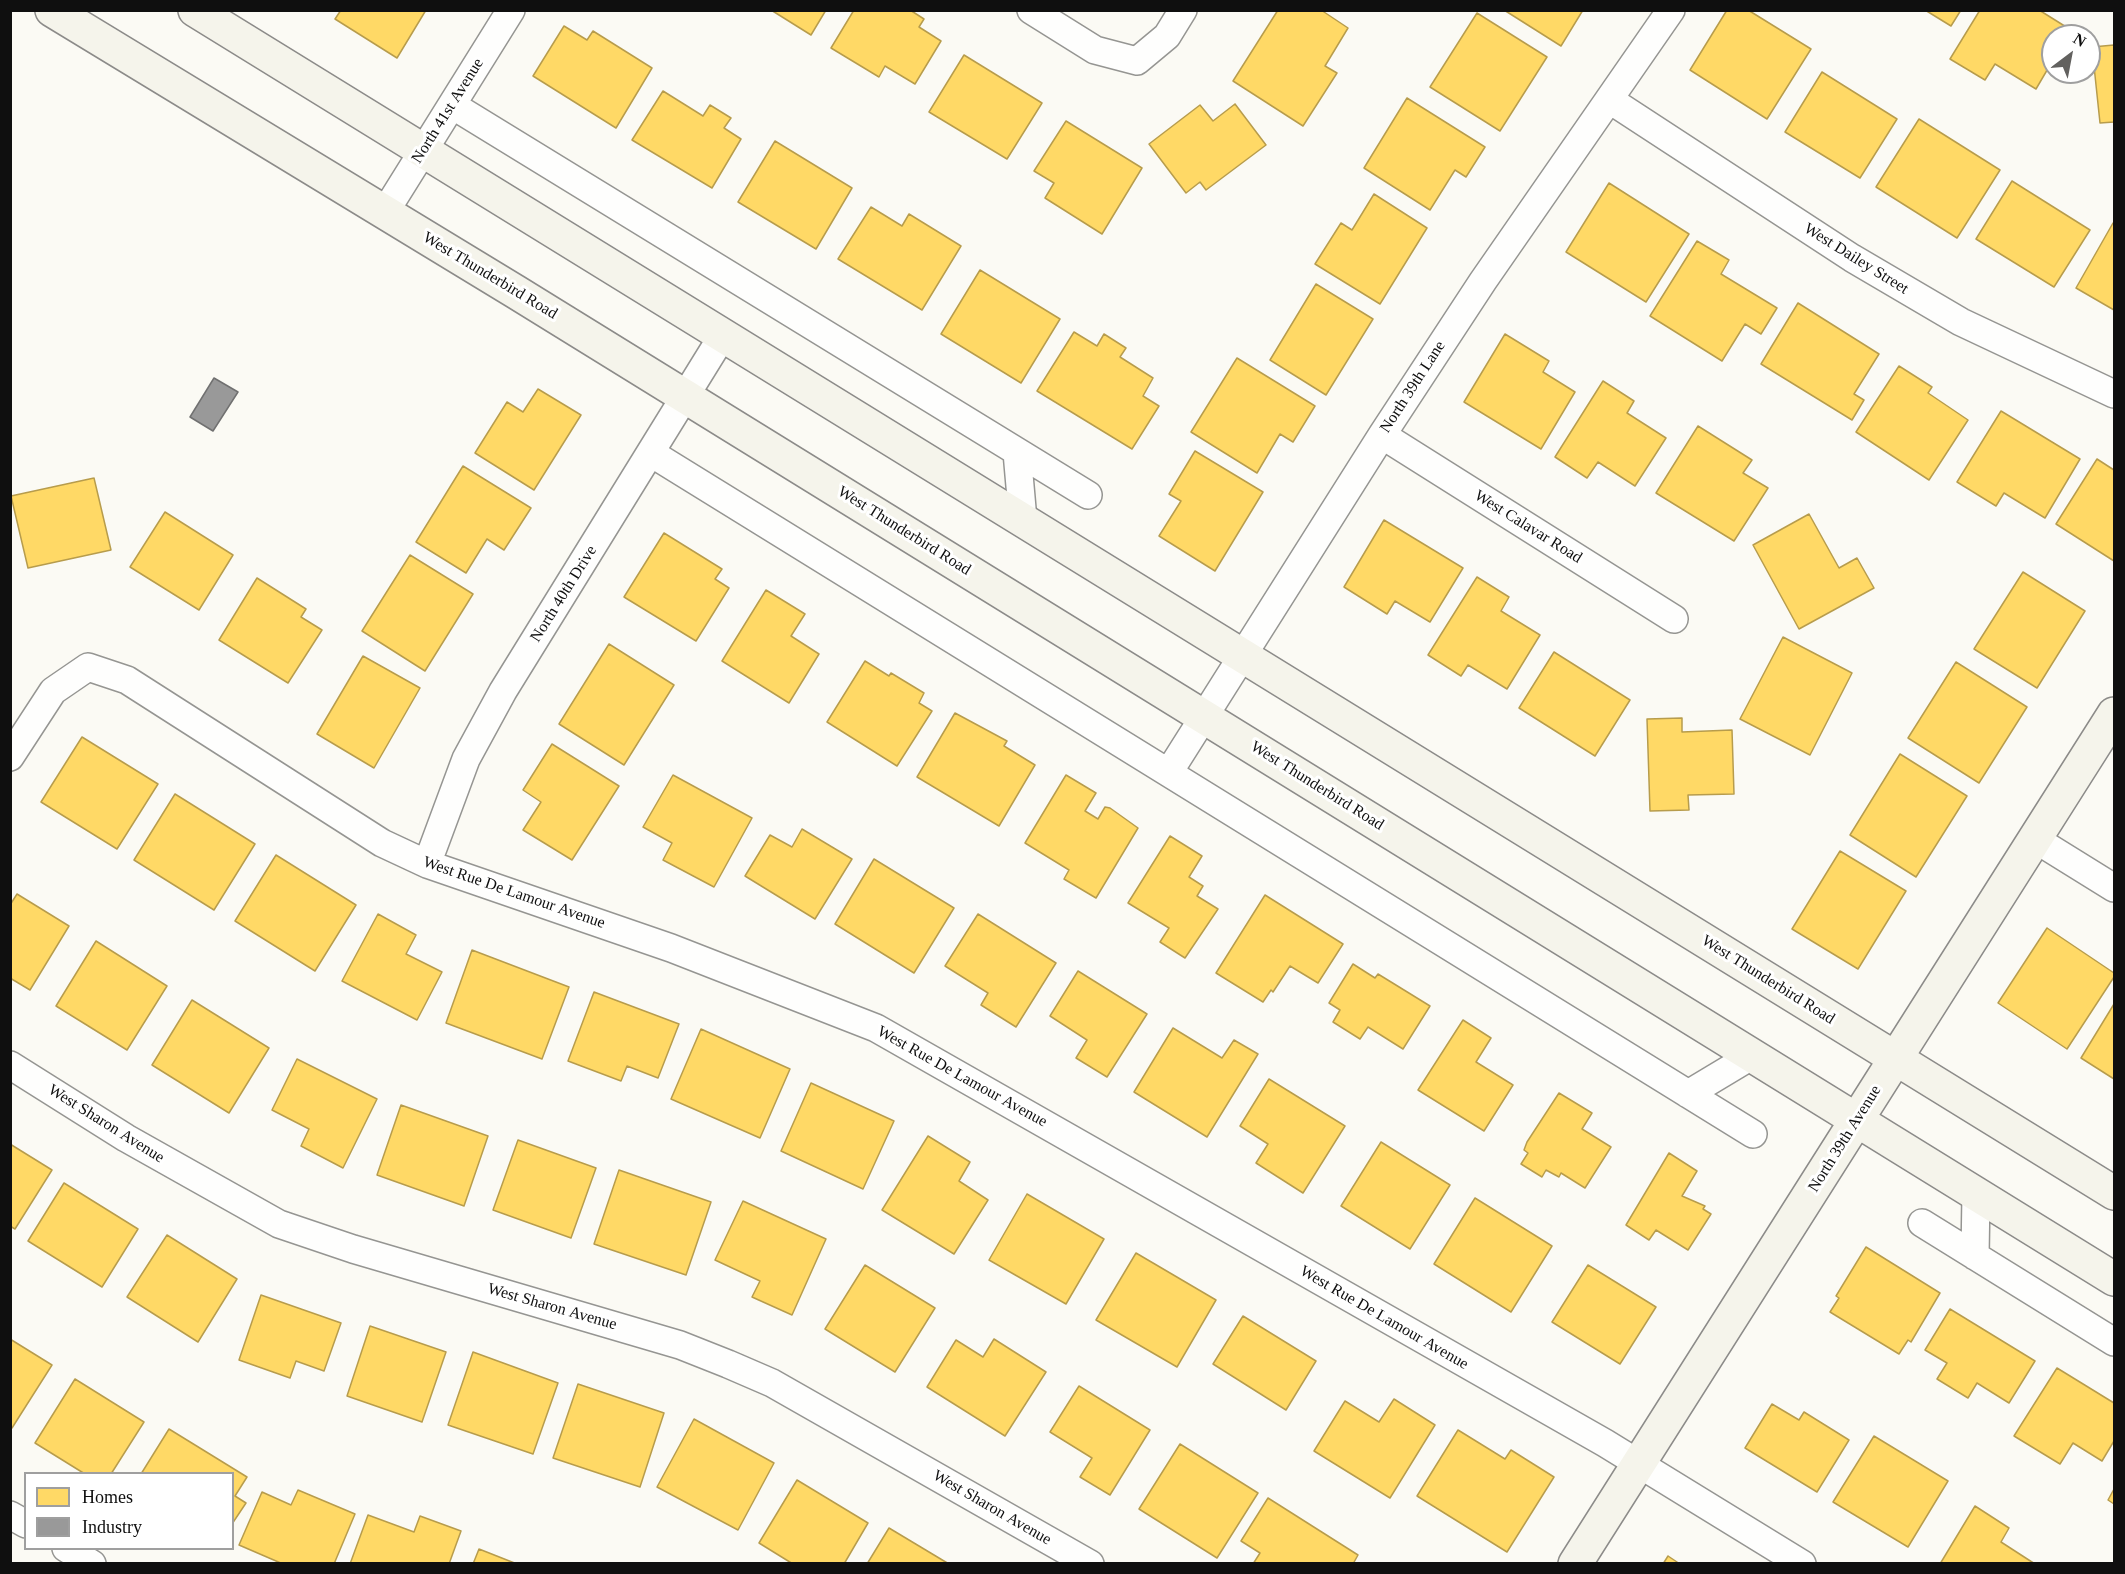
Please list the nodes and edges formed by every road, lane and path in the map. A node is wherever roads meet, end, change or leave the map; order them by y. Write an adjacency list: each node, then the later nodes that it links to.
1 (52, 10): 10 (main road, West Thunderbird Road)
2 (195, 10): 9 (main road, West Thunderbird Road)
3 (511, 10): 8 (street, North 41st Avenue)
4 (1031, 10): 5 (street)
5 (1183, 10)
6 (1671, 10): 7 (street, North 39th Lane)
7 (1610, 100): 12 (street, West Dailey Street); 14 (street, North 39th Lane)
8 (452, 105): 9 (street, North 41st Avenue); 15 (street)
9 (423, 151): 10 (street, North 41st Avenue); 11 (main road, West Thunderbird Road)
10 (385, 212): 13 (main road, West Thunderbird Road)
11 (723, 335): 13 (street, North 40th Drive); 18 (main road, West Thunderbird Road)
12 (2115, 394)
13 (686, 397): 16 (street, North 40th Drive); 22 (main road, West Thunderbird Road)
14 (1382, 435): 19 (street, West Calavar Road); 20 (street, North 39th Lane)
15 (1017, 452): 17 (street); 18 (street)
16 (651, 453): 24 (street); 26 (street, North 40th Drive)
17 (1088, 495)
18 (1023, 520): 20 (main road, West Thunderbird Road)
19 (1674, 619)
20 (1241, 657): 22 (street, North 39th Lane); 29 (main road, West Thunderbird Road)
21 (2115, 714): 25 (main road, North 39th Avenue)
22 (1204, 717): 24 (street, North 39th Lane); 28 (main road, West Thunderbird Road)
23 (10, 757): 26 (street, West Rue De Lamour Avenue)
24 (1169, 772): 31 (street)
25 (2035, 839): 27 (street); 29 (main road, North 39th Avenue)
26 (428, 864): 40 (street, West Rue De Lamour Avenue)
27 (2115, 888)
28 (1753, 1055): 31 (street); 32 (main road, West Thunderbird Road)
29 (1896, 1059): 32 (main road, North 39th Avenue); 34 (main road, West Thunderbird Road)
30 (10, 1065): 45 (street, West Sharon Avenue)
31 (1688, 1094): 33 (street)
32 (1857, 1120): 35 (main road, West Thunderbird Road); 40 (main road, North 39th Avenue)
33 (1753, 1134)
34 (2115, 1193)
35 (1976, 1194): 37 (street); 38 (main road, West Thunderbird Road)
36 (1922, 1223): 37 (street)
37 (1975, 1256): 39 (street)
38 (2115, 1279)
39 (2115, 1342)
40 (1638, 1464): 46 (main road, North 39th Avenue); 47 (street, West Rue De Lamour Avenue)
41 (10, 1515): 42 (street)
42 (24, 1523)
43 (69, 1550): 44 (street)
44 (92, 1563)
45 (1090, 1563)
46 (1575, 1563)
47 (1802, 1563)

